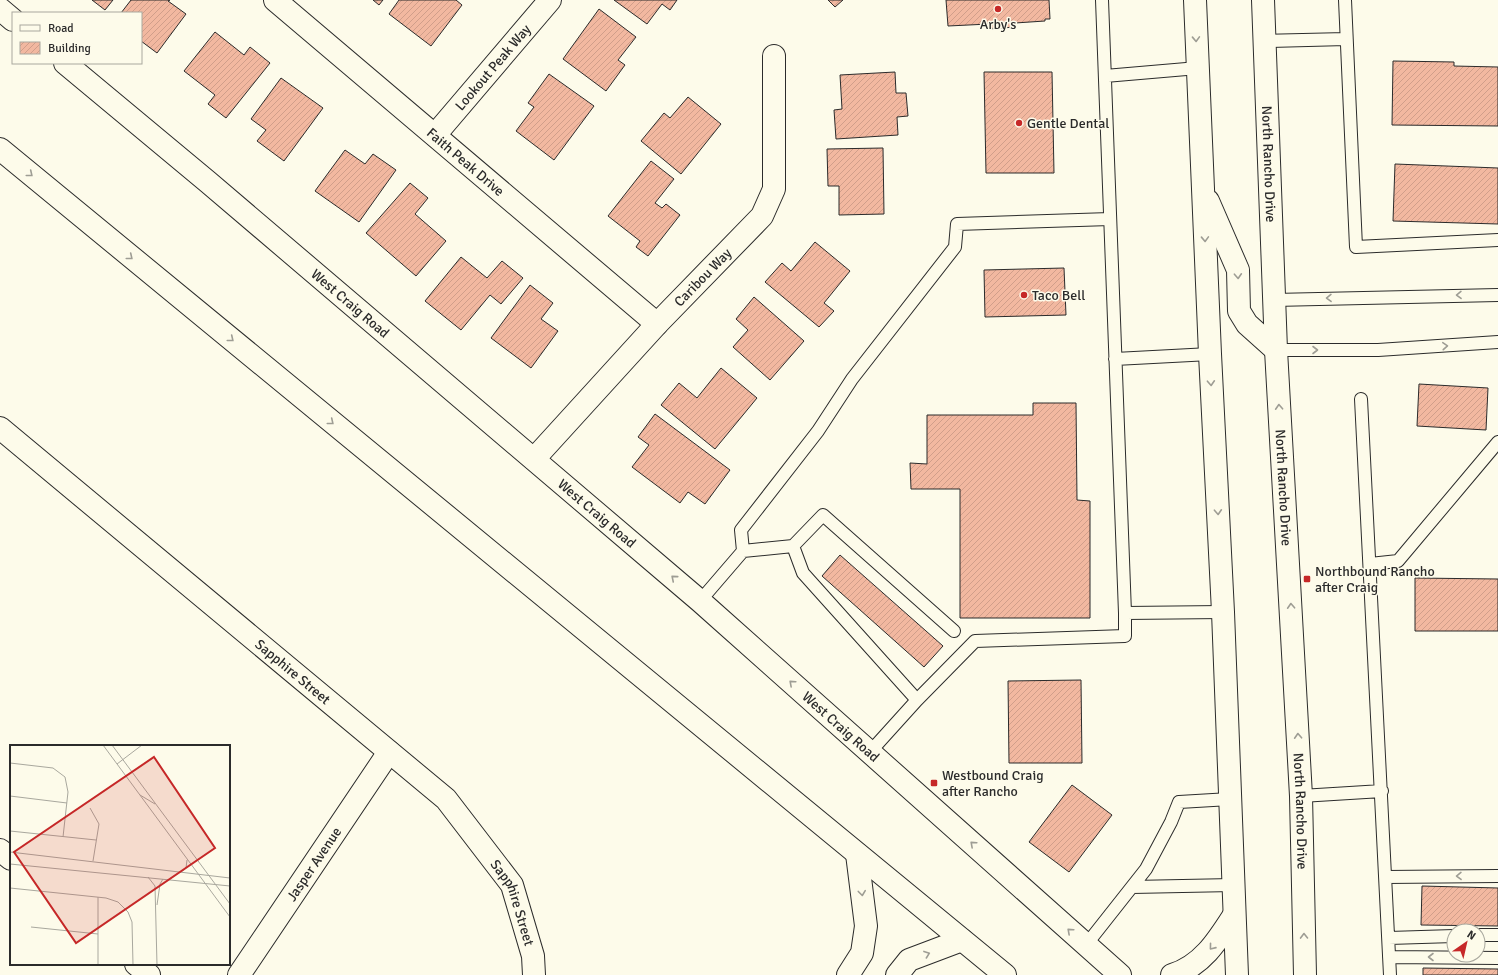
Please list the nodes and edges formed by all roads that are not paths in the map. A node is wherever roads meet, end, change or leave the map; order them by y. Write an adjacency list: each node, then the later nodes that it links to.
1 (275, 0): 15 (main road, Faith Peak Drive)
2 (550, 0): 15 (main road, Lookout Peak Way)
3 (1102, 0): 14 (lane)
4 (1195, 0): 13 (main road, one-way to 13)
5 (1263, 0): 10 (main road, North Rancho Drive)
6 (1345, 0): 9 (lane)
7 (0, 9): 8 (main road)
8 (12, 19)
9 (1346, 39): 10 (lane); 19 (lane)
10 (1265, 41): 21 (main road, North Rancho Drive)
11 (774, 56): 22 (main road, Caribou Way)
12 (66, 64): 30 (main road, West Craig Road)
13 (1198, 68): 14 (lane); 17 (main road)
14 (1105, 76): 18 (lane)
15 (436, 135): 22 (main road, Faith Peak Drive)
16 (0, 149): 45 (main road, one-way to 45)
17 (1203, 188): 24 (main road, one-way to 24); 25 (main road, one-way to 25)
18 (1110, 219): 26 (lane); 32 (lane)
19 (1498, 240)
20 (1498, 295): 21 (lane, one-way to 21)
21 (1274, 300): 24 (main road, North Rancho Drive)
22 (657, 324): 30 (main road, Caribou Way)
23 (1498, 342): 24 (lane, one-way to 23)
24 (1276, 350): 42 (main road, North Rancho Drive, one-way to 24)
25 (1210, 354): 26 (lane); 35 (main road, one-way to 35)
26 (1115, 359): 36 (lane)
27 (1361, 399): 33 (lane)
28 (0, 428): 39 (main road, Sapphire Street)
29 (1498, 442): 33 (lane)
30 (534, 459): 34 (main road, West Craig Road, one-way to 30)
31 (793, 546): 32 (lane); 37 (lane); 38 (lane)
32 (743, 551): 34 (lane)
33 (1370, 564): 41 (lane)
34 (700, 601): 40 (main road, West Craig Road, one-way to 34)
35 (1223, 612): 36 (lane); 43 (main road)
36 (1125, 613): 38 (lane)
37 (954, 631)
38 (917, 700): 40 (lane)
39 (390, 752): 61 (main road, Sapphire Street); 63 (main road, Jasper Avenue)
40 (870, 752): 57 (main road, West Craig Road, one-way to 40)
41 (1382, 791): 42 (lane); 48 (lane)
42 (1301, 796): 70 (main road, North Rancho Drive, one-way to 42)
43 (1230, 799): 49 (main road); 50 (lane)
44 (0, 850): 46 (main road)
45 (857, 854): 56 (main road); 64 (main road, one-way to 64)
46 (10, 859)
47 (1498, 876): 48 (lane, one-way to 48)
48 (1386, 877): 55 (lane)
49 (1233, 885): 50 (lane); 51 (main road)
50 (1132, 887): 57 (lane)
51 (1234, 915): 68 (main road, one-way to 68); 69 (main road)
52 (1498, 934): 53 (lane)
53 (1486, 935)
54 (1446, 936): 55 (lane)
55 (1388, 938): 58 (lane)
56 (962, 940): 65 (main road, one-way to 56); 66 (main road)
57 (1086, 945): 67 (main road, West Craig Road)
58 (1389, 957): 59 (lane, one-way to 58); 71 (lane)
59 (1498, 958)
60 (137, 965): 62 (main road)
61 (534, 965)
62 (149, 975)
63 (239, 975)
64 (848, 975)
65 (898, 975)
66 (1005, 975)
67 (1120, 975)
68 (1172, 975)
69 (1237, 975)
70 (1305, 975)
71 (1390, 975)

